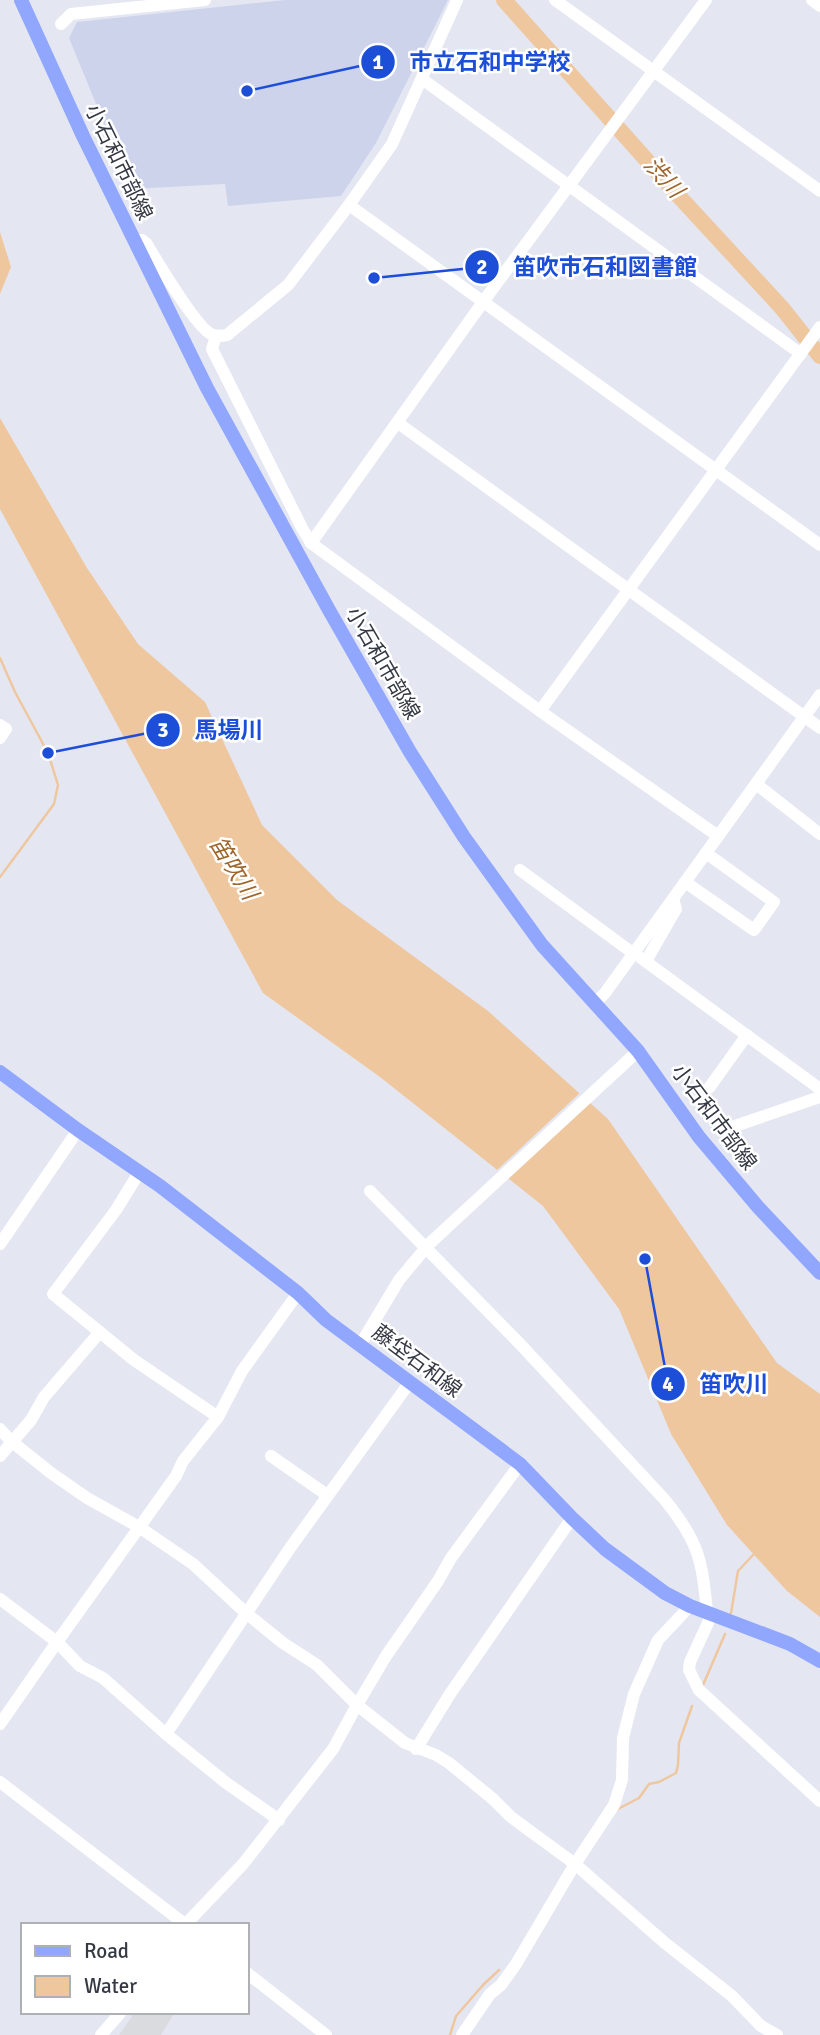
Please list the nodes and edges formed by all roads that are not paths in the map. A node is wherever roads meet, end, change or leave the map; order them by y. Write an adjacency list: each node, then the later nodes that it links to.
1 (21, 0): 15 (main road, 小石和市部線)
2 (205, 0): 7 (street)
3 (457, 0): 11 (street)
4 (555, 0): 10 (street)
5 (706, 0): 10 (street)
6 (812, 0): 8 (street)
7 (106, 5): 9 (street)
8 (820, 6)
9 (61, 24)
10 (654, 71): 12 (street); 13 (street)
11 (422, 79): 12 (street); 14 (street)
12 (569, 185): 16 (street); 19 (street)
13 (820, 191)
14 (349, 205): 16 (street); 18 (street)
15 (133, 240): 18 (street); 39 (main road, 小石和市部線)
16 (483, 302): 20 (street); 21 (street)
17 (818, 330): 19 (street)
18 (216, 336): 22 (street)
19 (803, 351): 21 (street)
20 (398, 423): 22 (street); 24 (street)
21 (715, 471): 23 (street); 24 (street)
22 (311, 543): 26 (street)
23 (820, 545)
24 (629, 589): 26 (street); 27 (street)
25 (820, 695): 27 (street)
26 (540, 711): 33 (street)
27 (805, 716): 29 (street); 31 (street)
28 (0, 725): 30 (street)
29 (820, 727)
30 (0, 738)
31 (756, 784): 32 (street); 33 (street)
32 (820, 834)
33 (718, 836): 34 (street)
34 (706, 853): 36 (street); 36 (street)
35 (520, 870): 38 (street)
36 (685, 882): 37 (street)
37 (673, 899): 38 (street); 39 (street)
38 (639, 956): 40 (street)
39 (595, 1003): 41 (main road, 小石和市部線)
40 (747, 1035): 43 (street); 44 (street)
41 (633, 1055): 51 (street); 52 (main road, 小石和市部線)
42 (1, 1075): 46 (main road, 藤垈石和線)
43 (709, 1088)
44 (820, 1089)
45 (820, 1097): 47 (street)
46 (78, 1129): 48 (main road, 藤垈石和線); 50 (street)
47 (723, 1130)
48 (140, 1171): 53 (main road, 藤垈石和線); 54 (street)
49 (370, 1191): 51 (street)
50 (0, 1244)
51 (427, 1246): 55 (street); 69 (street)
52 (820, 1273)
53 (298, 1293): 55 (main road, 藤垈石和線); 57 (street)
54 (100, 1332): 57 (street); 59 (street)
55 (360, 1345): 56 (main road, 藤垈石和線)
56 (410, 1382): 62 (main road, 藤垈石和線); 63 (street)
57 (218, 1416): 65 (street)
58 (0, 1429): 59 (street)
59 (11, 1441): 60 (street); 65 (street)
60 (0, 1456)
61 (271, 1456): 63 (street)
62 (520, 1464): 64 (main road, 藤垈石和線); 72 (street)
63 (327, 1496): 68 (street)
64 (572, 1518): 67 (main road, 藤垈石和線); 75 (street)
65 (139, 1528): 68 (street); 70 (street)
66 (0, 1599): 70 (street)
67 (690, 1606): 69 (main road, 藤垈石和線); 79 (street)
68 (246, 1613): 72 (street); 74 (street)
69 (711, 1614): 71 (main road, 藤垈石和線); 77 (street)
70 (57, 1642): 73 (street); 74 (street)
71 (820, 1661)
72 (357, 1704): 75 (street); 78 (street)
73 (0, 1724)
74 (166, 1734): 78 (street)
75 (416, 1749): 79 (street)
76 (0, 1782): 80 (street)
77 (820, 1801)
78 (279, 1820): 81 (street)
79 (575, 1864): 86 (street); 87 (street)
80 (182, 1923)
81 (187, 1923)
82 (248, 1974): 85 (street)
83 (119, 2014): 84 (street)
84 (101, 2035)
85 (326, 2035)
86 (462, 2035)
87 (776, 2035)

